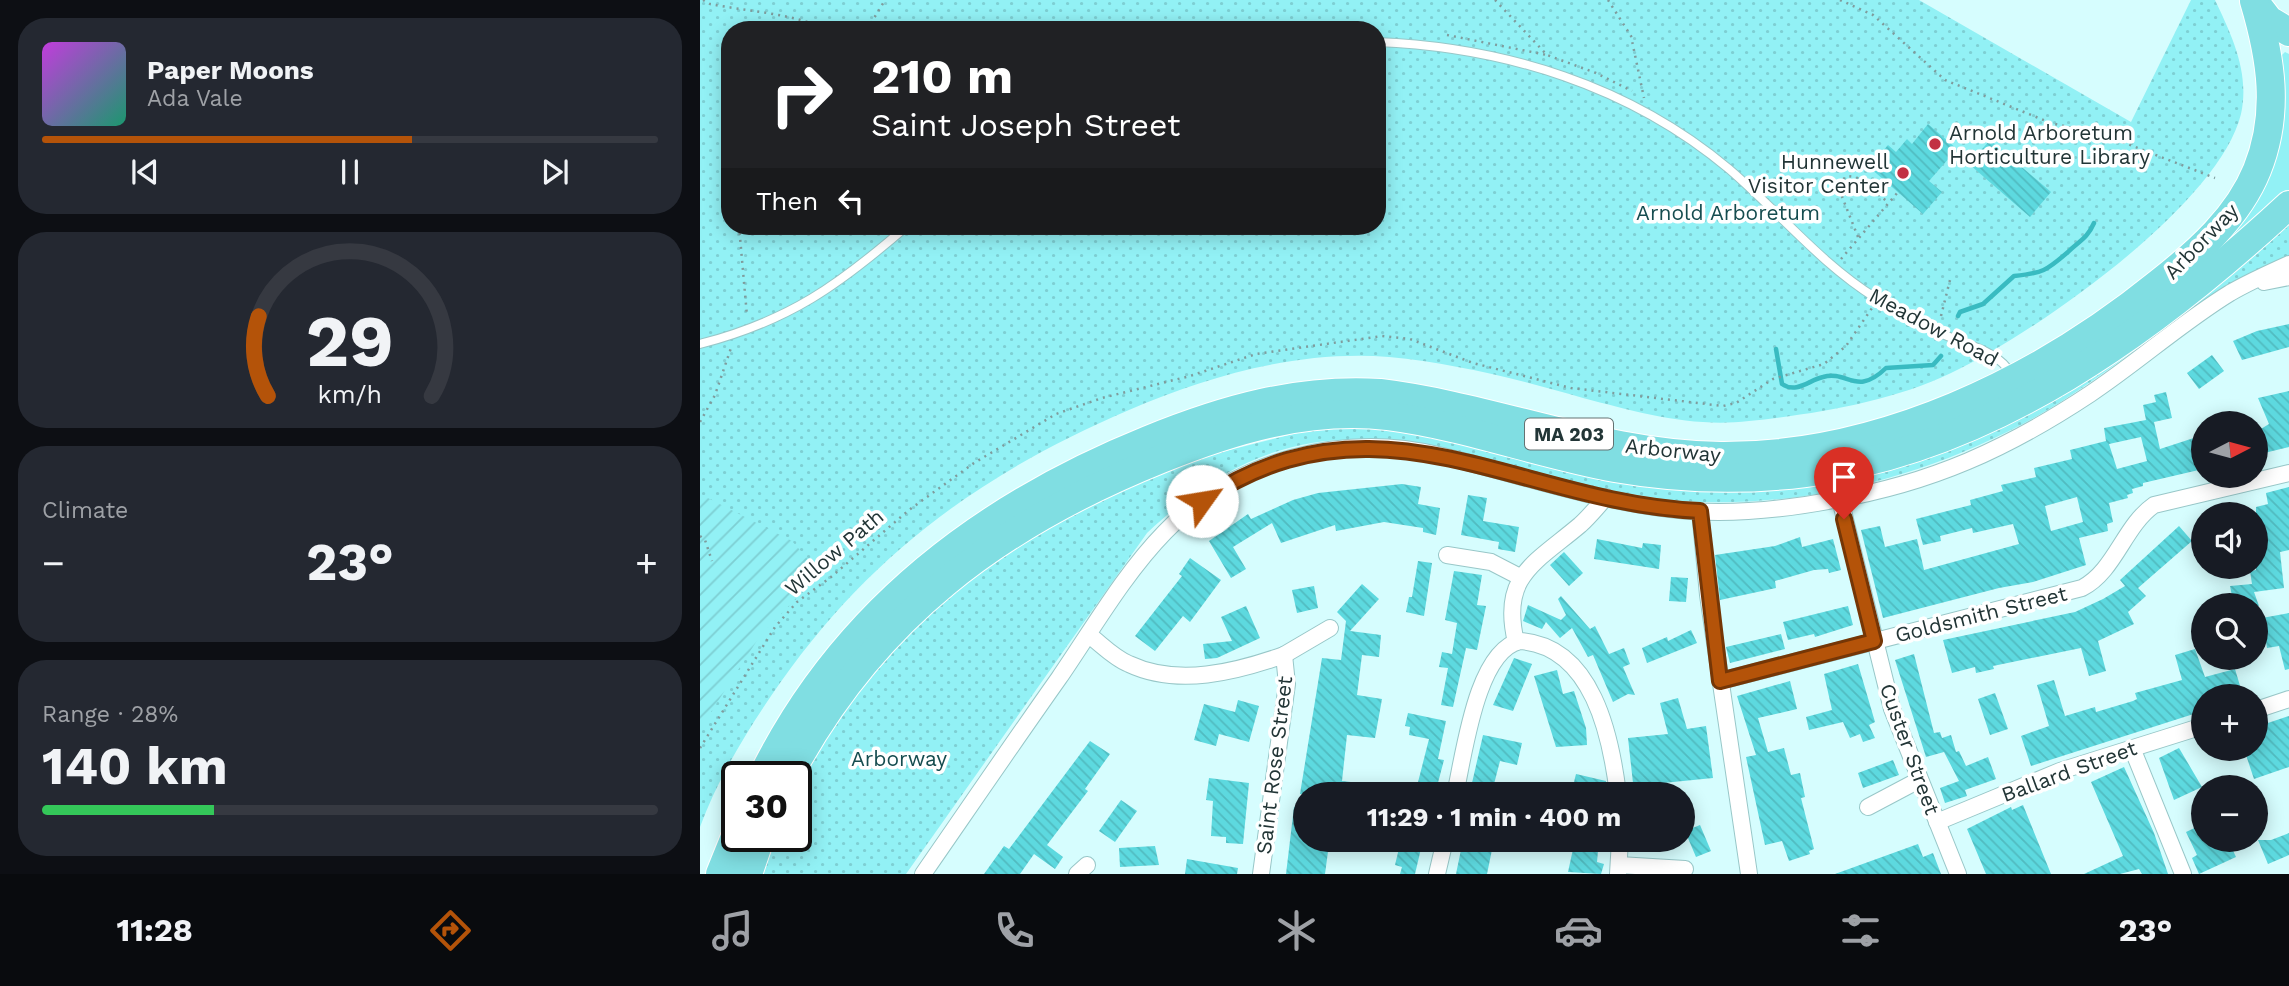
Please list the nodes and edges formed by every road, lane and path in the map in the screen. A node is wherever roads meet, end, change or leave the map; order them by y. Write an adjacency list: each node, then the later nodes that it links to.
1 (703, 0): 7 (path)
2 (885, 0): 8 (path)
3 (1495, 0): 11 (path)
4 (1608, 0): 11 (path)
5 (1840, 0): 13 (path)
6 (2254, 0): 9 (highway); 33 (highway, Arborway / MA 203)
7 (812, 21)
8 (872, 21)
9 (2289, 33)
10 (1386, 43): 21 (lane, Meadow Road)
11 (1644, 98): 12 (path)
12 (1652, 106)
13 (2216, 178)
14 (1898, 192): 15 (path)
15 (1889, 203): 19 (path); 19 (path)
16 (2289, 205): 56 (highway, Arborway / MA 203)
17 (740, 235): 28 (path)
18 (896, 235): 30 (lane)
19 (1858, 237): 21 (path)
20 (2289, 264): 24 (street)
21 (1835, 265): 25 (lane, Meadow Road)
22 (2289, 277): 24 (street)
23 (1950, 280): 27 (path)
24 (2244, 286): 38 (street)
25 (1877, 300): 32 (path); 33 (lane, Meadow Road)
26 (757, 313): 28 (path)
27 (1941, 316)
28 (747, 317): 29 (path)
29 (736, 320)
30 (734, 335): 31 (lane); 34 (path)
31 (700, 344)
32 (1779, 376)
33 (2014, 377): 55 (highway, Arborway / MA 203)
34 (700, 422)
35 (998, 449): 53 (path, Willow Path)
36 (2289, 472): 46 (street, Goldsmith Street)
37 (1606, 498): 39 (street); 43 (street); 45 (street)
38 (1840, 499): 39 (street); 46 (street, Custer Street)
39 (1700, 511): 49 (street)
40 (700, 536): 42 (path)
41 (1447, 555): 43 (street)
42 (712, 561)
43 (1520, 577): 47 (street)
44 (1330, 628): 48 (street)
45 (1089, 635): 48 (street, Saint Rose Street); 70 (street)
46 (1874, 641): 49 (street, Goldsmith Street); 57 (street, Custer Street)
47 (1516, 642): 58 (street); 59 (street)
48 (1284, 655): 71 (street, Saint Rose Street)
49 (1720, 681): 73 (street)
50 (2289, 699): 51 (street)
51 (2268, 706)
52 (2191, 730): 54 (street, Ballard Street)
53 (700, 748)
54 (2132, 748): 61 (street, Ballard Street); 75 (street)
55 (771, 761)
56 (797, 761)
57 (1919, 780): 60 (street); 61 (street, Custer Street)
58 (1458, 782)
59 (1616, 782)
60 (1868, 807)
61 (1937, 822): 74 (street, Custer Street)
62 (729, 852): 68 (highway)
63 (756, 852): 69 (highway)
64 (1442, 852): 72 (street)
65 (1619, 852): 67 (street)
66 (1685, 869): 67 (street)
67 (1618, 870)
68 (720, 874)
69 (748, 874)
70 (923, 874)
71 (1261, 874)
72 (1437, 874)
73 (1749, 874)
74 (1958, 874)
75 (2183, 874)

